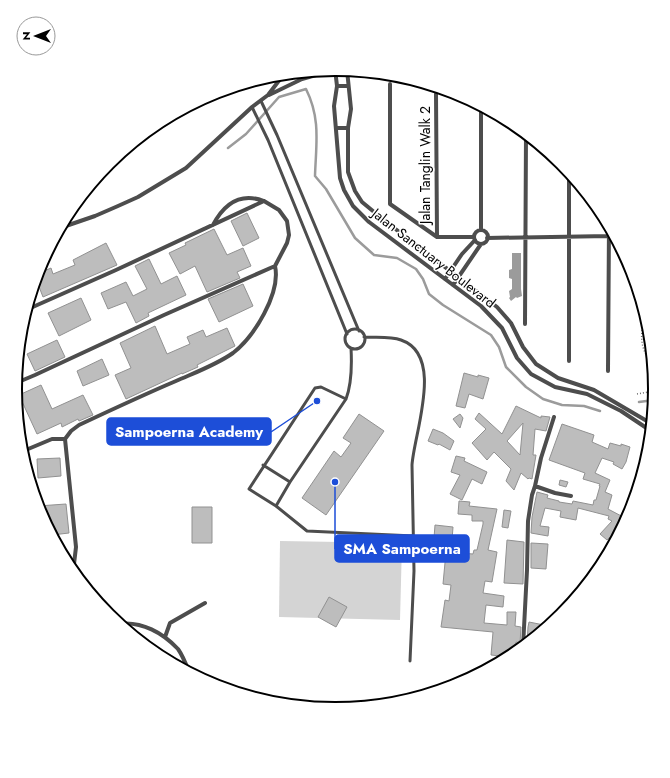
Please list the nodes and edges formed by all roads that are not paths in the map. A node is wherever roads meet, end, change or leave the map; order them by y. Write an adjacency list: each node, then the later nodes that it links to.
1 (336, 76): 6 (street, Jalan Sanctuary Boulevard)
2 (347, 77): 7 (street, Jalan Sanctuary Boulevard)
3 (310, 78): 9 (street)
4 (277, 82): 9 (street)
5 (390, 84): 23 (street)
6 (337, 86): 7 (street); 13 (street, Jalan Sanctuary Boulevard)
7 (348, 86): 14 (street, Jalan Sanctuary Boulevard)
8 (436, 94): 23 (street, Jalan Tanglin Walk 2)
9 (268, 95): 10 (street)
10 (261, 101): 11 (street); 36 (lane)
11 (252, 107): 18 (street); 37 (lane)
12 (481, 112): 20 (street)
13 (337, 128): 14 (street); 32 (street, Jalan Sanctuary Boulevard)
14 (348, 128): 30 (street, Jalan Sanctuary Boulevard)
15 (526, 141): 24 (street)
16 (569, 182): 21 (street)
17 (264, 201): 19 (street); 19 (street); 29 (street)
18 (68, 225)
19 (213, 225): 34 (street)
20 (480, 230): 25 (street); 26 (street)
21 (569, 236): 22 (street); 24 (street); 40 (street)
22 (608, 236)
23 (437, 237): 25 (street)
24 (526, 237): 26 (street); 35 (street)
25 (475, 238): 28 (street); 30 (street)
26 (488, 238): 28 (street)
27 (609, 238): 41 (street)
28 (481, 244): 31 (street)
29 (275, 266): 42 (street); 47 (street)
30 (451, 271): 31 (street, Jalan Sanctuary Boulevard); 32 (street)
31 (459, 277): 33 (street); 45 (street, Jalan Sanctuary Boulevard)
32 (445, 279): 33 (street, Jalan Sanctuary Boulevard)
33 (453, 285): 46 (street, Jalan Sanctuary Boulevard)
34 (33, 307)
35 (525, 324)
36 (359, 331): 37 (lane); 38 (lane)
37 (347, 334): 39 (lane)
38 (364, 337): 39 (lane); 54 (lane)
39 (351, 348): 43 (lane)
40 (569, 361)
41 (608, 371)
42 (22, 380)
43 (346, 399): 49 (lane); 50 (lane)
44 (554, 417): 51 (street)
45 (646, 420)
46 (645, 427)
47 (64, 439): 48 (street); 55 (street)
48 (28, 449)
49 (263, 465): 50 (lane); 53 (lane)
50 (290, 482): 53 (lane)
51 (535, 486): 52 (street); 59 (street)
52 (571, 496)
53 (276, 506): 54 (lane)
54 (414, 536): 60 (lane)
55 (74, 562)
56 (205, 603): 58 (street)
57 (128, 623): 58 (street)
58 (165, 637): 61 (street)
59 (523, 639)
60 (410, 661)
61 (185, 664)

